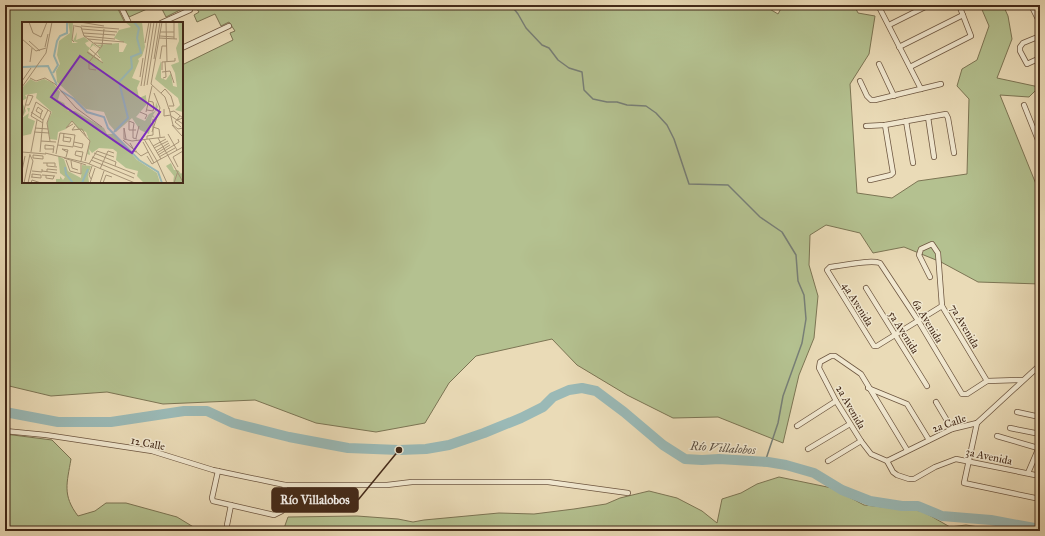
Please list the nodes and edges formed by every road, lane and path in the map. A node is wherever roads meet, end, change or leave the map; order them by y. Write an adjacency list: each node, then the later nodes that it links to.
1 (120, 5): 8 (street)
2 (878, 5): 11 (street)
3 (929, 5): 11 (street)
4 (959, 5): 7 (street)
5 (1031, 5): 10 (street)
6 (190, 10): 9 (street)
7 (963, 15): 14 (street); 18 (street)
8 (128, 22)
9 (163, 22)
10 (1040, 23)
11 (889, 25): 14 (street)
12 (229, 26): 15 (street)
13 (1040, 36): 16 (street)
14 (899, 46): 18 (street)
15 (183, 48)
16 (1040, 58)
17 (879, 64): 22 (street)
18 (910, 67): 21 (street)
19 (860, 81): 22 (street)
20 (941, 84): 21 (street)
21 (921, 89): 22 (street)
22 (894, 96)
23 (1024, 105): 28 (street)
24 (928, 117): 25 (street); 29 (street); 30 (street)
25 (906, 121): 26 (street); 31 (street)
26 (885, 125): 27 (street); 32 (street)
27 (866, 126)
28 (1040, 144)
29 (954, 153)
30 (934, 157)
31 (913, 163)
32 (870, 180)
33 (876, 262): 37 (street, 6a Avenida); 38 (street, 4a Avenida)
34 (930, 277): 36 (street, 7a Avenida)
35 (866, 288): 38 (street, 5a Avenida)
36 (942, 306): 37 (street); 41 (street, 7a Avenida)
37 (919, 322): 38 (street); 41 (street, 6a Avenida)
38 (896, 335): 42 (street, 5a Avenida)
39 (1040, 365): 40 (street, 2a Calle)
40 (1022, 380): 41 (street); 48 (street, 2a Calle)
41 (987, 381)
42 (927, 386)
43 (868, 388): 44 (street, 2a Avenida); 56 (street); 60 (street)
44 (836, 401): 49 (street, 2a Avenida); 50 (street)
45 (936, 402): 52 (street)
46 (1017, 412): 47 (street)
47 (1040, 417)
48 (977, 423): 52 (street, 2a Calle); 63 (street)
49 (850, 424): 57 (street, 2a Avenida); 59 (street)
50 (797, 426)
51 (1010, 428): 54 (street)
52 (952, 429): 56 (street, 2a Calle)
53 (5, 431): 64 (street, 12 Calle)
54 (1040, 434)
55 (997, 436): 58 (street)
56 (929, 440): 60 (street, 2a Calle)
57 (860, 441): 61 (street); 62 (street, 2a Avenida)
58 (1039, 446): 65 (street)
59 (808, 449)
60 (907, 450): 62 (street, 2a Calle)
61 (828, 461)
62 (887, 461): 63 (street, 3a Avenida)
63 (967, 462): 65 (street, 3a Avenida); 69 (street)
64 (218, 471): 67 (street, 12 Calle); 70 (street)
65 (1028, 473): 66 (street, 3a Avenida)
66 (1040, 476)
67 (285, 485): 68 (street, 12 Calle); 70 (street)
68 (628, 493)
69 (1040, 499)
70 (231, 505): 71 (street)
71 (227, 525)

